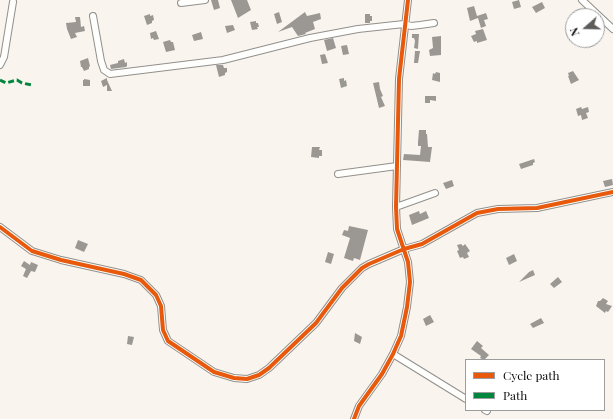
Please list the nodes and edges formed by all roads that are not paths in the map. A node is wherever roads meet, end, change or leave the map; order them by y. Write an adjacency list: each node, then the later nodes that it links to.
1 (205, 0): 5 (street)
2 (408, 0): 8 (street)
3 (582, 0): 9 (street)
4 (13, 2): 10 (street)
5 (181, 3)
6 (93, 16): 8 (street)
7 (434, 23): 8 (street)
8 (404, 24): 11 (street)
9 (613, 29)
10 (0, 65)
11 (397, 166): 12 (street); 15 (street)
12 (338, 174)
13 (613, 192): 17 (street)
14 (435, 193): 15 (street)
15 (396, 207): 17 (street)
16 (0, 227): 17 (street)
17 (404, 249): 18 (street)
18 (393, 354): 19 (street); 20 (street)
19 (465, 397)
20 (354, 419)

